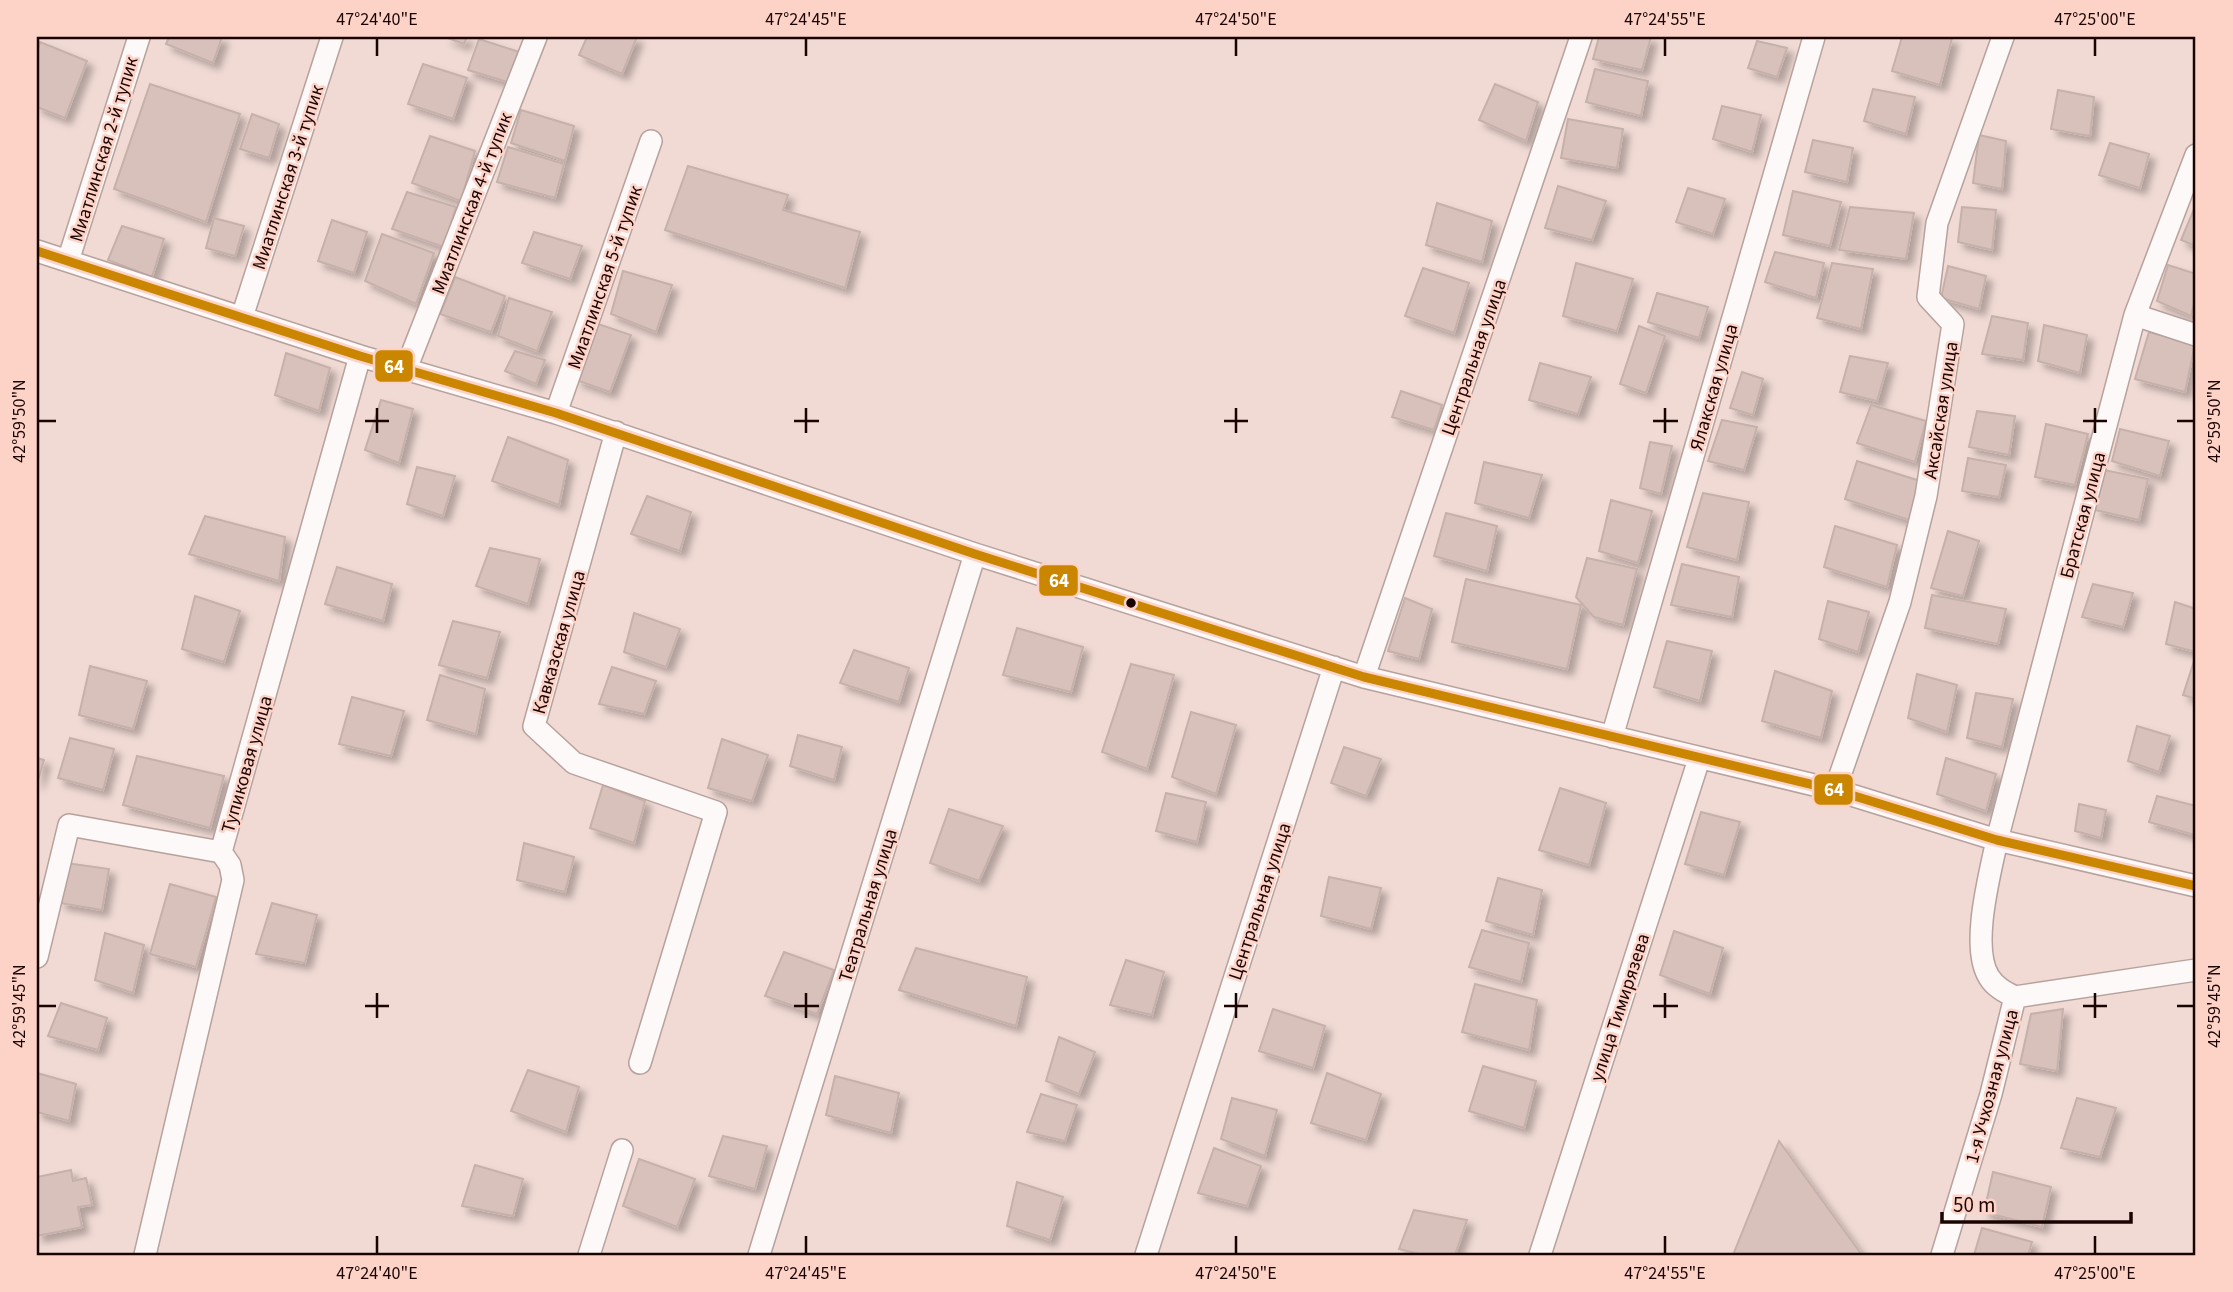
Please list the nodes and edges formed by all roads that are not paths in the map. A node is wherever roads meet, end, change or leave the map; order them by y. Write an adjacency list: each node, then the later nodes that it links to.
1 (139, 37): 10 (street, Миатлинская 2-й тупик)
2 (332, 37): 12 (street, Миатлинская 3-й тупик)
3 (536, 37): 15 (street, Миатлинская 4-й тупик)
4 (1581, 37): 20 (street, Центральная улица)
5 (1814, 37): 21 (street, Ялакская улица)
6 (2003, 37): 23 (street, Аксайская улица)
7 (651, 141): 16 (street, Миатлинская 5-й тупик)
8 (2196, 155): 11 (street, Братская улица)
9 (37, 251): 10 (street)
10 (68, 261): 12 (street)
11 (2135, 315): 13 (street); 24 (street, Братская улица)
12 (242, 317): 14 (street)
13 (2196, 335)
14 (360, 356): 15 (street); 25 (street, Тупиковая улица)
15 (406, 369): 16 (street)
16 (556, 413): 17 (street)
17 (616, 432): 18 (street); 30 (street, Кавказская улица)
18 (975, 554): 19 (street); 34 (street, Театральная улица)
19 (1334, 667): 20 (street); 35 (street, Центральная улица)
20 (1364, 677): 21 (street)
21 (1612, 737): 22 (street)
22 (1699, 759): 23 (street); 36 (street, улица Тимирязева)
23 (1835, 790): 24 (street)
24 (1997, 840): 26 (street); 29 (street, Братская улица)
25 (221, 852): 27 (street); 32 (street, Тупиковая улица)
26 (2196, 886)
27 (37, 957)
28 (2196, 970): 29 (street)
29 (2015, 997): 37 (street, 1-я Учхозная улица)
30 (640, 1063)
31 (622, 1150): 33 (street)
32 (145, 1255)
33 (589, 1255)
34 (759, 1255)
35 (1146, 1255)
36 (1540, 1255)
37 (1942, 1255)

